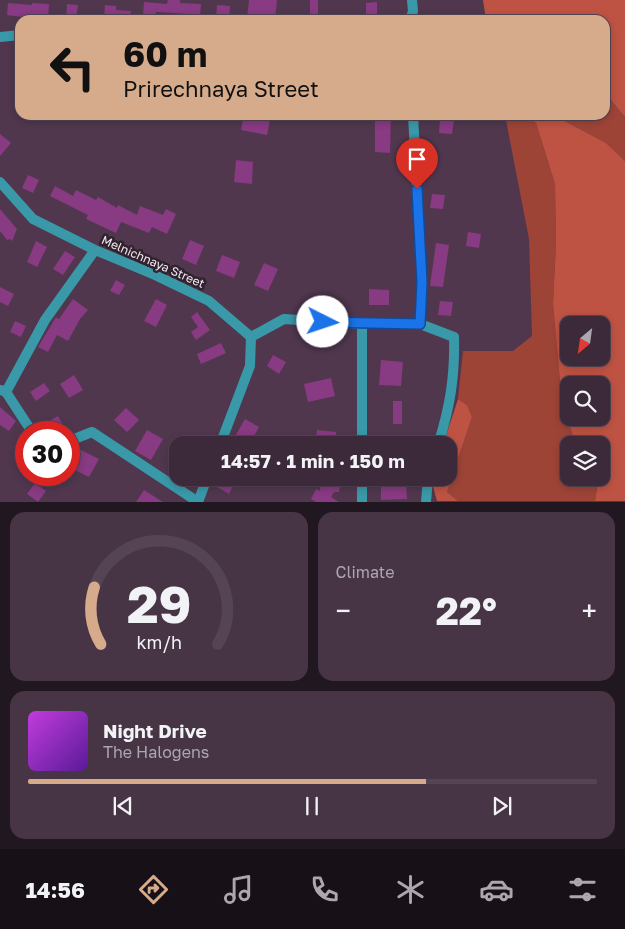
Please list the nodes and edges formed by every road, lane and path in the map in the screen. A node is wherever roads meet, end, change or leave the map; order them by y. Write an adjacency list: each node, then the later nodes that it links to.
1 (412, 0): 2 (street)
2 (412, 15)
3 (15, 36): 4 (street)
4 (0, 37)
5 (412, 120): 9 (street)
6 (0, 182): 7 (street, Melnichnaya Street)
7 (95, 250): 10 (street, Melnichnaya Street); 11 (street)
8 (362, 324): 9 (street); 10 (street); 14 (street)
9 (420, 324): 15 (street)
10 (251, 337): 13 (street)
11 (3, 391): 12 (street)
12 (24, 421)
13 (223, 436)
14 (362, 436)
15 (441, 436)
16 (80, 437): 20 (street)
17 (204, 486): 20 (street)
18 (362, 486): 21 (street)
19 (427, 486): 22 (street)
20 (198, 502)
21 (362, 502)
22 (426, 502)

